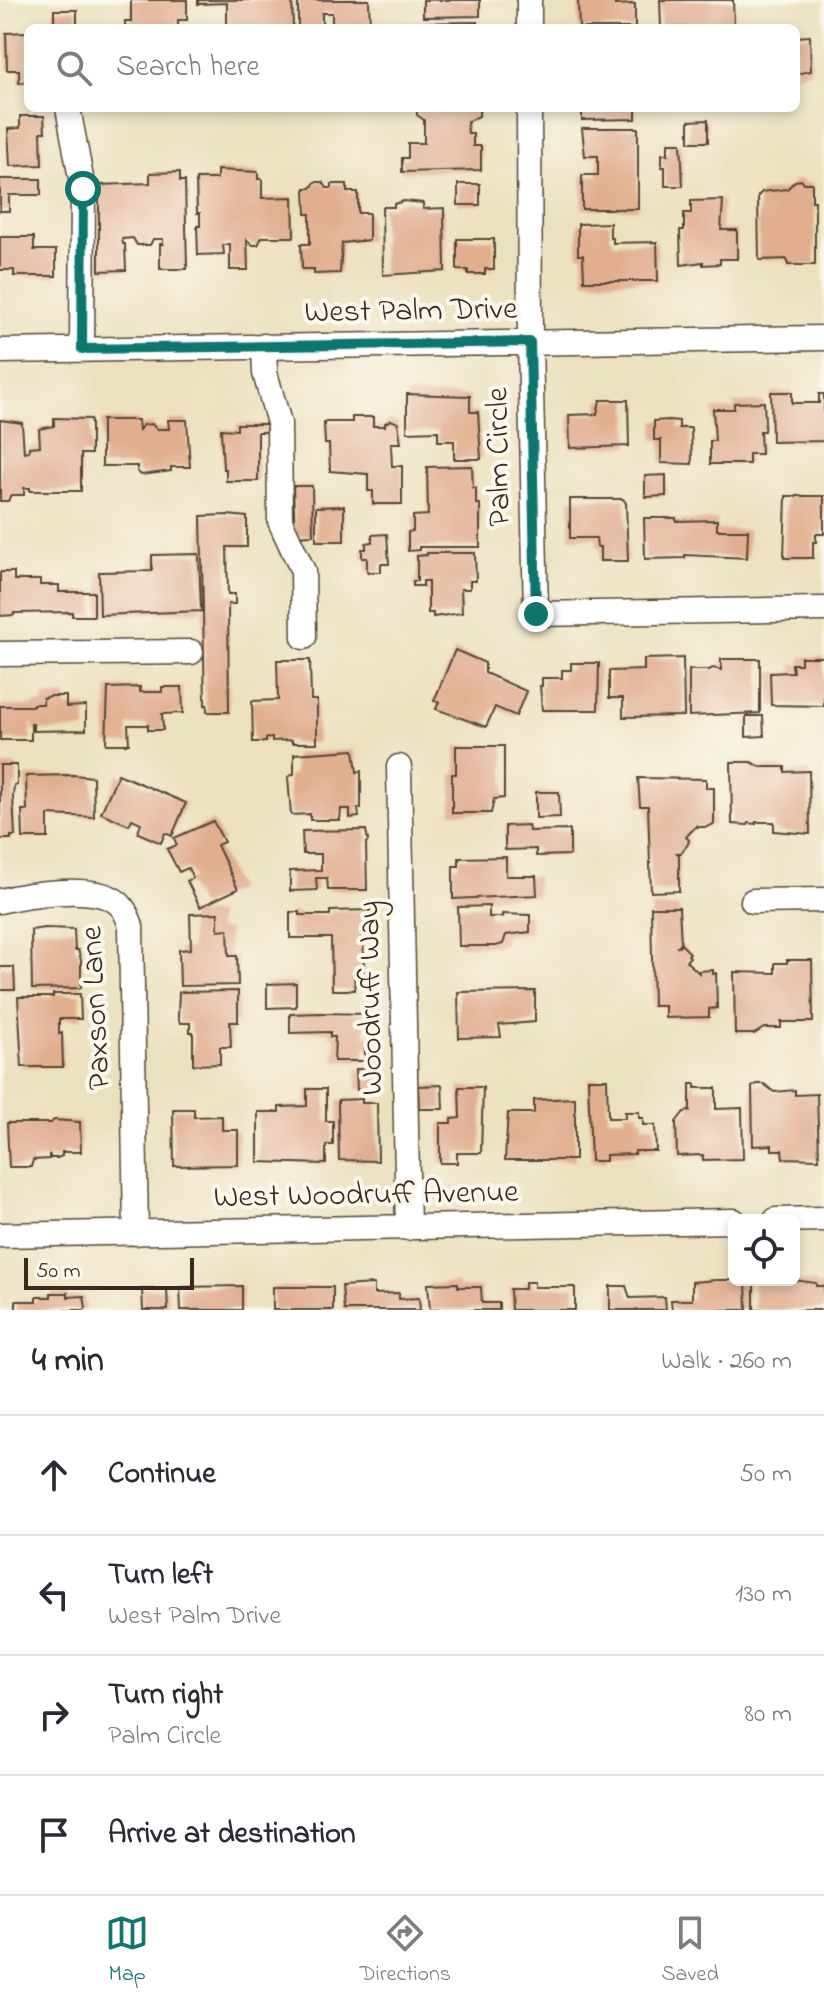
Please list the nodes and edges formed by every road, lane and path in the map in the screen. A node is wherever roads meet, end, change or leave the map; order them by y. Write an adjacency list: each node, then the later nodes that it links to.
1 (529, 0): 2 (street)
2 (529, 24)
3 (69, 112): 8 (street)
4 (529, 112): 6 (street, Palm Circle)
5 (824, 338): 6 (street, West Palm Drive)
6 (530, 342): 7 (street, West Palm Drive); 10 (street, Palm Circle)
7 (264, 346): 8 (street, West Palm Drive); 11 (street)
8 (82, 349): 9 (street, West Palm Drive)
9 (0, 351)
10 (824, 609)
11 (304, 637)
12 (191, 652): 13 (street)
13 (0, 654)
14 (399, 767): 21 (street, Woodruff Way)
15 (824, 900): 17 (street)
16 (0, 901): 22 (street, Paxson Lane)
17 (753, 901)
18 (824, 1219): 19 (street)
19 (800, 1220)
20 (728, 1221): 21 (street, West Woodruff Avenue)
21 (408, 1228): 22 (street, West Woodruff Avenue)
22 (136, 1233): 23 (street, West Woodruff Avenue)
23 (0, 1235)

